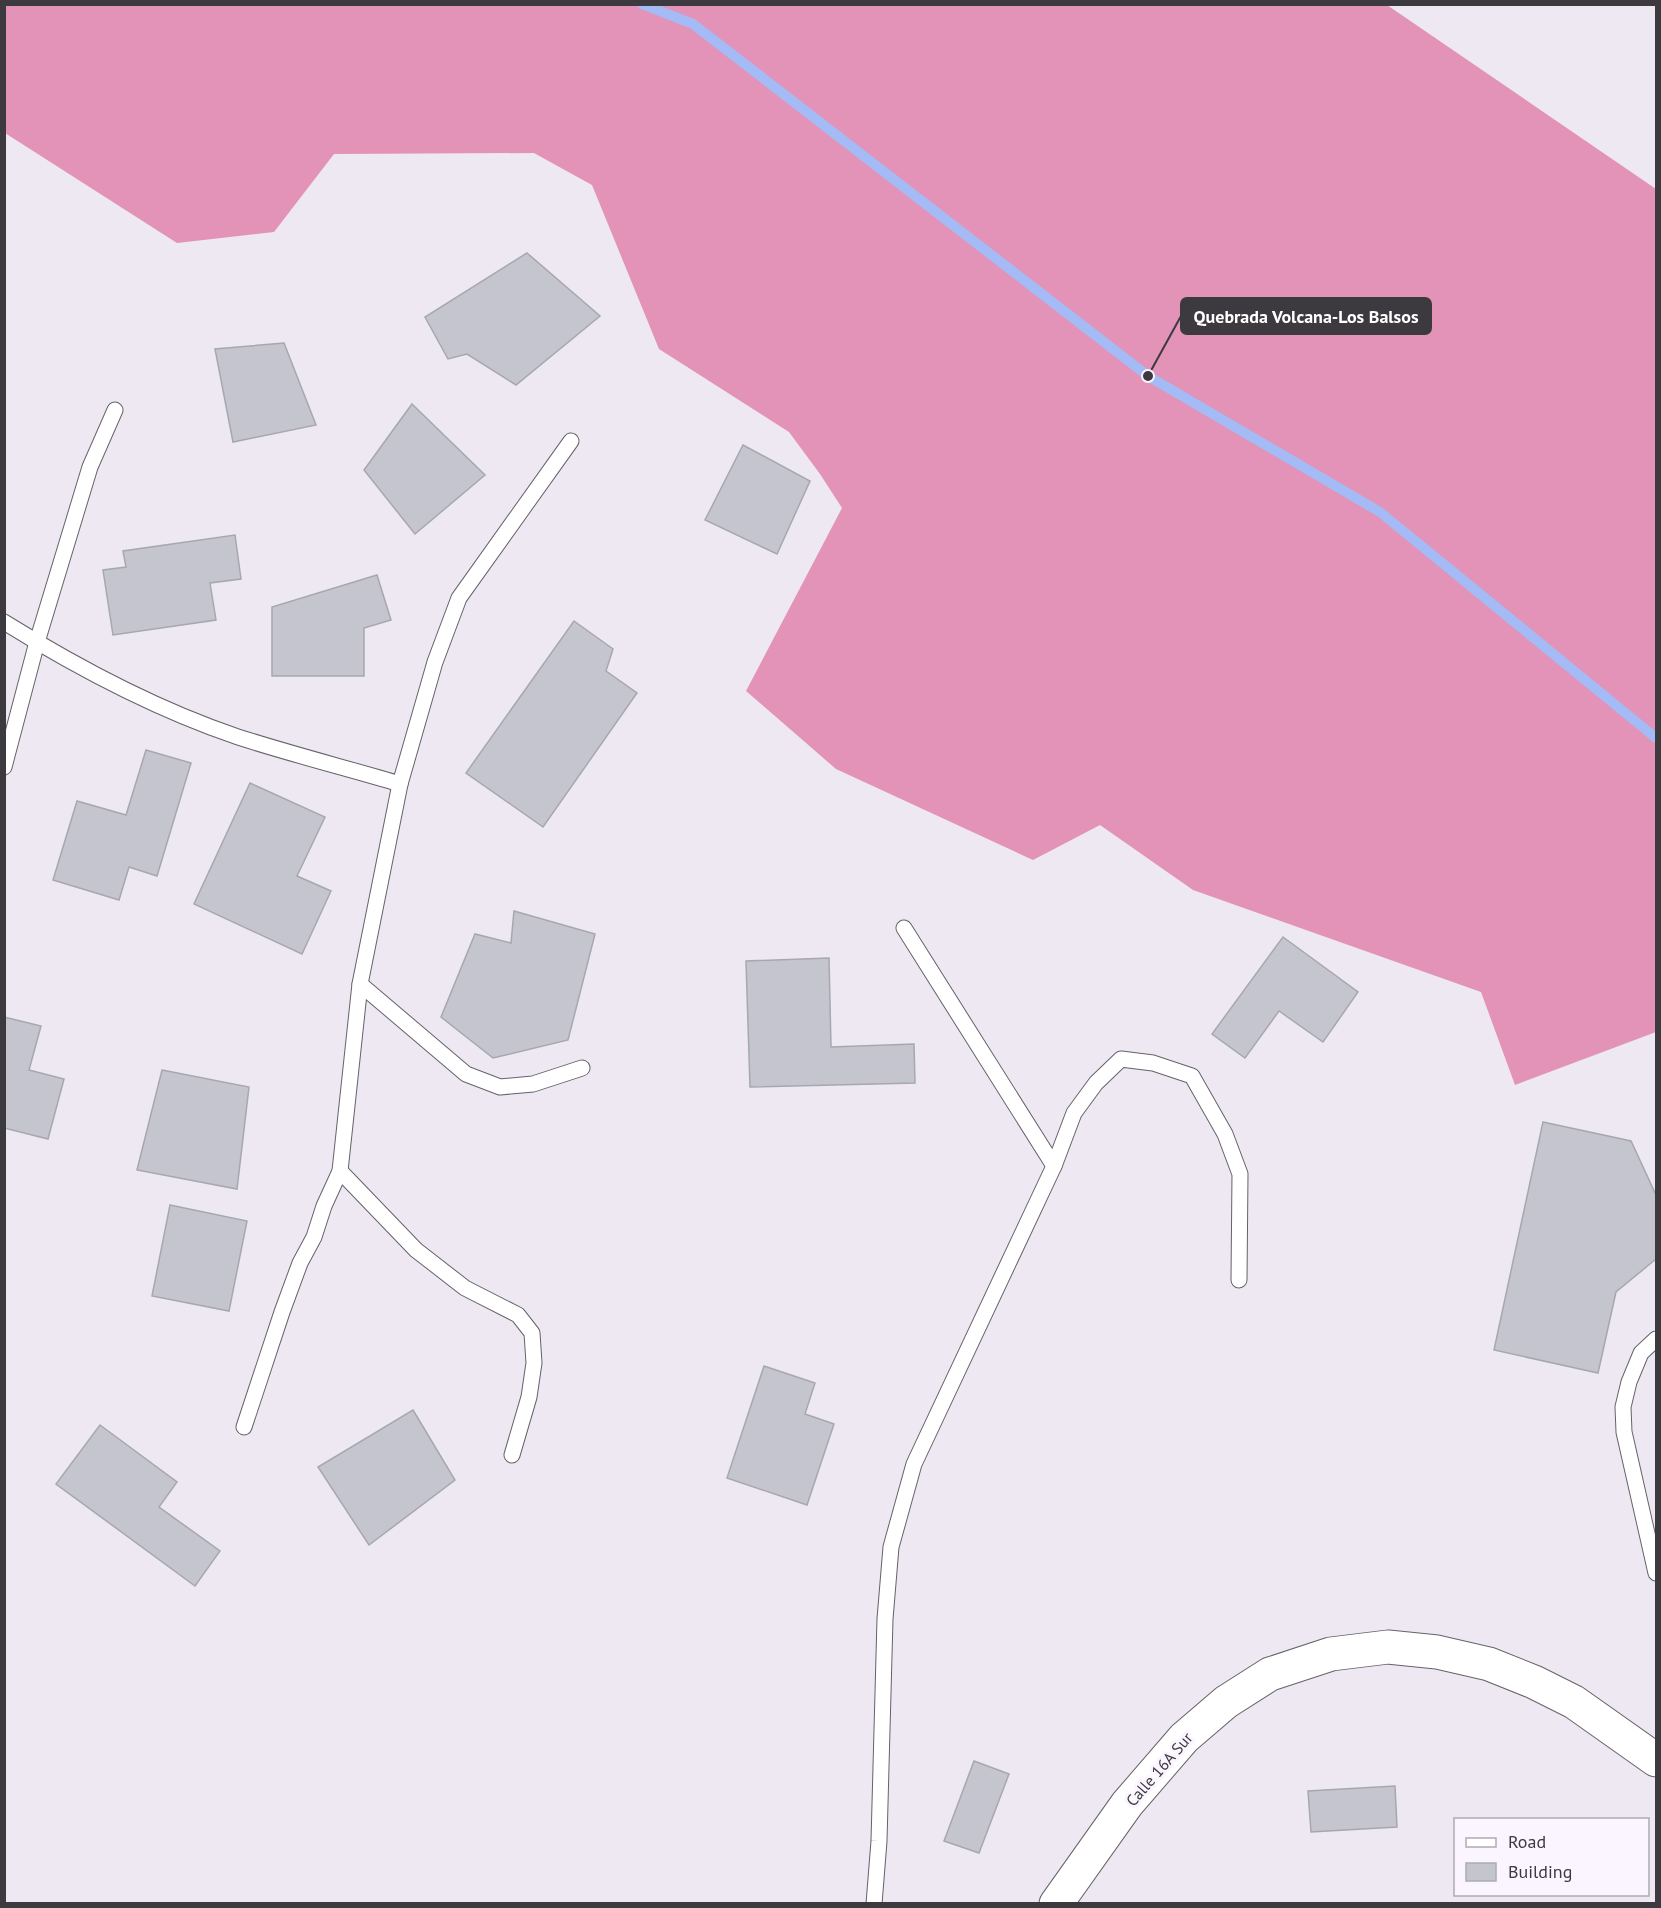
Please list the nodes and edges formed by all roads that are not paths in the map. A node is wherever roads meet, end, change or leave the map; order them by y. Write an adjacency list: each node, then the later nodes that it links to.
1 (115, 410): 4 (lane)
2 (571, 441): 6 (lane)
3 (4, 622): 4 (lane)
4 (37, 642): 5 (lane); 6 (lane)
5 (4, 767)
6 (400, 784): 8 (lane)
7 (904, 928): 10 (lane)
8 (360, 984): 9 (lane); 11 (lane)
9 (582, 1068)
10 (1054, 1166): 12 (lane); 18 (lane)
11 (340, 1171): 14 (lane); 15 (lane)
12 (1239, 1280)
13 (1656, 1339): 16 (lane)
14 (244, 1427)
15 (512, 1455)
16 (1656, 1573)
17 (1656, 1759): 19 (main road, Calle 16A Sur)
18 (874, 1904)
19 (1056, 1904)

